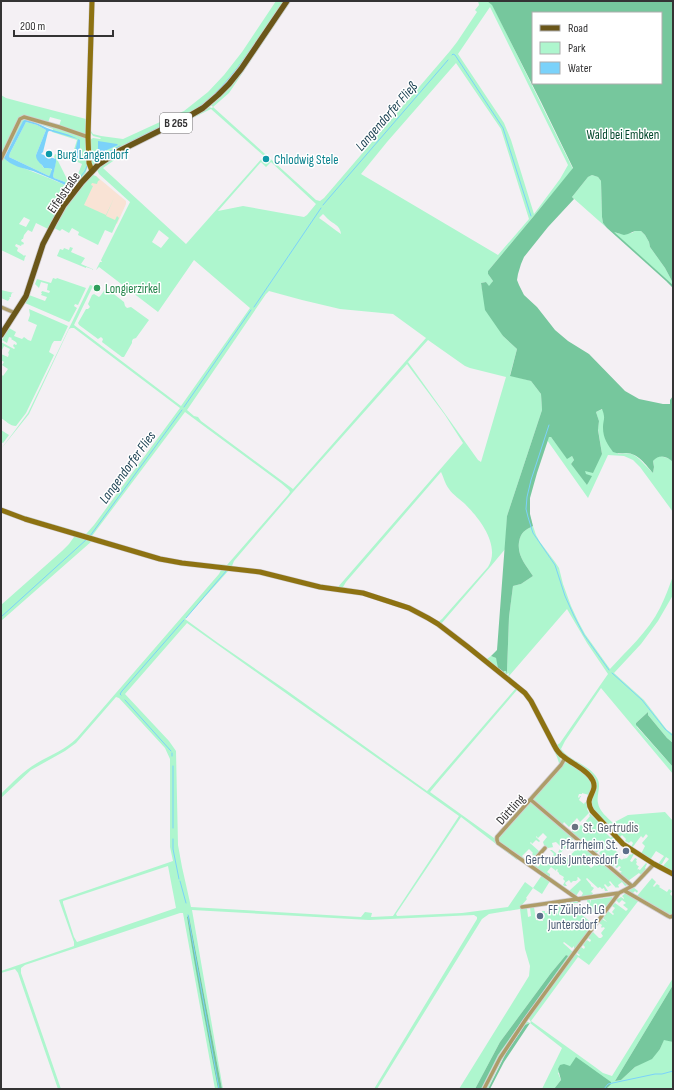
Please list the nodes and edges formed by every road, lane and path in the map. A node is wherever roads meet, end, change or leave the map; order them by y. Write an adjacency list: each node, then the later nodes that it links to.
1 (92, 1): 3 (street)
2 (287, 1): 5 (main road, Eifelstraße / B 265)
3 (88, 137): 4 (street); 5 (street)
4 (1, 159)
5 (92, 171): 7 (main road, Eifelstraße / B 265)
6 (1, 307): 7 (street)
7 (15, 313): 8 (main road, Eifelstraße / B 265)
8 (1, 335)
9 (1, 510): 10 (street)
10 (565, 758): 11 (street, Düttling); 13 (street)
11 (531, 800): 14 (street, Düttling); 16 (street)
12 (545, 848): 14 (street)
13 (654, 864): 15 (street); 16 (street)
14 (530, 865): 19 (street, Düttling)
15 (673, 874)
16 (632, 886): 17 (street)
17 (625, 890): 18 (street); 21 (street)
18 (619, 893): 19 (street); 22 (street)
19 (579, 900): 20 (street)
20 (522, 907)
21 (673, 916)
22 (484, 1089)

